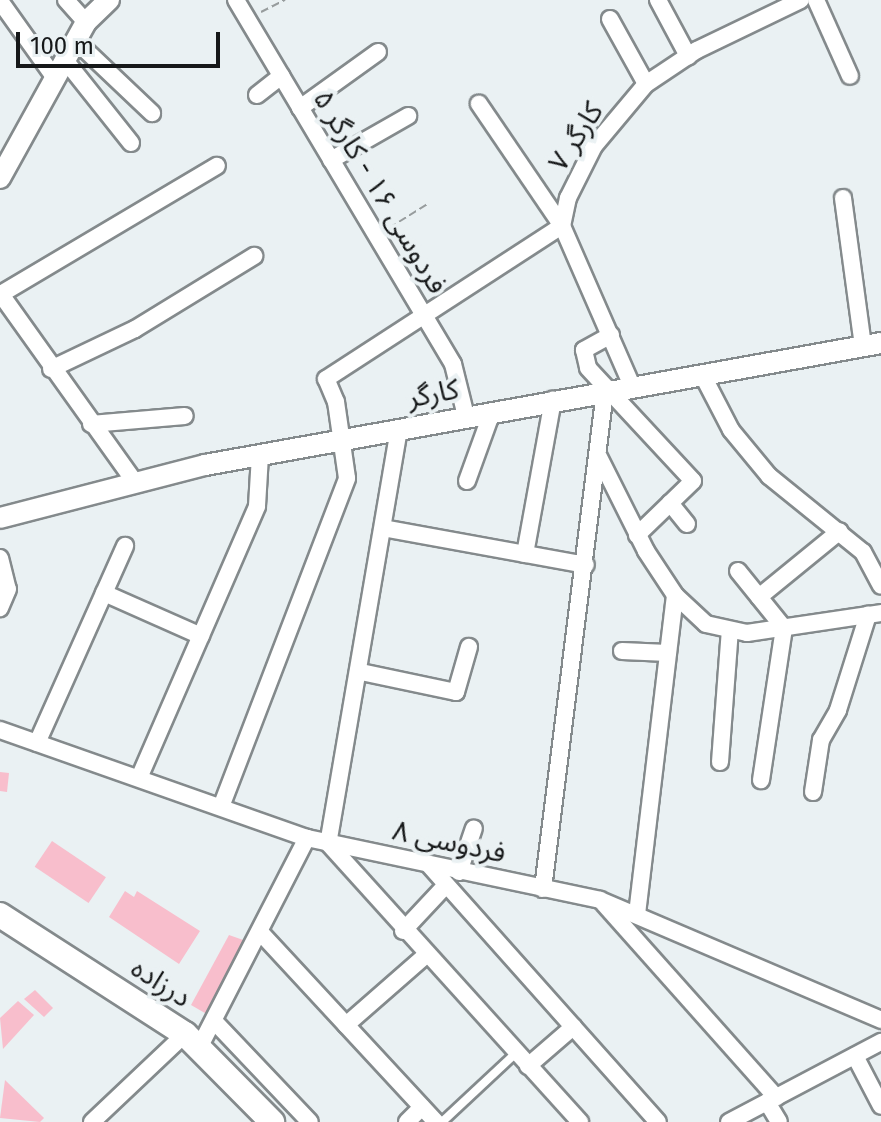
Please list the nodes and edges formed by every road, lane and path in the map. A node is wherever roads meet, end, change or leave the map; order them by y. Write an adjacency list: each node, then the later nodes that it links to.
1 (66, 0): 11 (street)
2 (109, 0): 11 (street)
3 (236, 0): 9 (street, فردوسی ۱۶ - کارگر ۵)
4 (285, 0): 9 (path)
5 (658, 0): 13 (street)
6 (801, 0): 13 (street, کارگر ۷)
7 (816, 0): 16 (street)
8 (0, 1): 17 (street)
9 (247, 19): 15 (street, فردوسی ۱۶ - کارگر ۵)
10 (610, 19): 18 (street)
11 (81, 31): 14 (street); 22 (street)
12 (378, 52): 21 (street)
13 (688, 56): 18 (street, کارگر ۷)
14 (65, 60): 17 (street); 24 (street)
15 (281, 76): 19 (street); 21 (street, فردوسی ۱۶ - کارگر ۵)
16 (850, 76)
17 (55, 78): 27 (street)
18 (646, 84): 30 (street, کارگر ۷)
19 (257, 95)
20 (479, 104): 30 (street)
21 (300, 108): 25 (street, فردوسی ۱۶ - کارگر ۵)
22 (152, 113)
23 (408, 116): 25 (street)
24 (131, 143)
25 (331, 160): 31 (street, فردوسی ۱۶ - کارگر ۵)
26 (217, 166): 33 (street)
27 (0, 178)
28 (843, 198): 36 (street)
29 (429, 203): 31 (path)
30 (562, 226): 34 (street); 35 (street)
31 (377, 236): 34 (street, فردوسی ۱۶ - کارگر ۵)
32 (254, 256): 37 (street)
33 (0, 293): 37 (street)
34 (425, 318): 44 (street, فردوسی ۱۶ - کارگر ۵); 47 (street)
35 (611, 335): 39 (street); 40 (street)
36 (872, 345): 38 (street, کارگر)
37 (51, 369): 45 (street)
38 (702, 374): 39 (street, کارگر); 56 (street)
39 (632, 386): 40 (street, کارگر)
40 (605, 391): 41 (street, کارگر); 48 (street); 52 (street)
41 (553, 400): 42 (street, کارگر); 59 (street)
42 (492, 412): 44 (street, کارگر); 50 (street)
43 (185, 416): 45 (street)
44 (466, 416): 46 (street, کارگر)
45 (91, 424): 51 (street)
46 (399, 429): 47 (street, کارگر); 55 (street)
47 (342, 439): 49 (street, کارگر); 82 (street)
48 (598, 454): 57 (street); 61 (street)
49 (260, 455): 51 (street, کارگر); 71 (street)
50 (467, 481)
51 (135, 482): 53 (street, کارگر)
52 (670, 503): 54 (street); 57 (street)
53 (0, 518)
54 (687, 524)
55 (383, 528): 59 (street); 75 (street)
56 (840, 531): 63 (street); 66 (street)
57 (637, 535): 65 (street)
58 (125, 546): 64 (street)
59 (525, 554): 61 (street)
60 (0, 558): 67 (street)
61 (586, 565): 89 (street)
62 (738, 571): 66 (street)
63 (881, 586)
64 (104, 593): 71 (street); 77 (street)
65 (675, 595): 70 (street); 74 (street)
66 (759, 597): 69 (street)
67 (0, 608)
68 (875, 614): 69 (street); 81 (street)
69 (784, 628): 70 (street); 80 (street)
70 (730, 630): 78 (street)
71 (201, 636): 79 (street)
72 (469, 647): 75 (street)
73 (622, 651): 74 (street)
74 (668, 653): 91 (street)
75 (361, 672): 85 (street)
76 (0, 730): 77 (street, فردوسی ۸)
77 (37, 743): 79 (street, فردوسی ۸)
78 (720, 762)
79 (139, 778): 82 (street, فردوسی ۸)
80 (761, 780)
81 (813, 792)
82 (221, 807): 84 (street, فردوسی ۸)
83 (474, 828): 87 (street)
84 (307, 838): 85 (street, فردوسی ۸); 94 (street)
85 (328, 843): 86 (street, فردوسی ۸); 93 (street)
86 (429, 865): 87 (street, فردوسی ۸); 88 (street)
87 (459, 872): 89 (street, فردوسی ۸)
88 (446, 885): 93 (street); 99 (street)
89 (543, 889): 90 (street, فردوسی ۸)
90 (600, 900): 91 (street, فردوسی ۸); 105 (street)
91 (637, 914): 96 (street, فردوسی ۸)
92 (0, 915): 100 (main road, درزاده)
93 (403, 931): 95 (street)
94 (260, 932): 97 (street); 98 (street)
95 (426, 955): 98 (street); 102 (street)
96 (881, 1020)
97 (214, 1021): 100 (street); 110 (street)
98 (346, 1025): 107 (street)
99 (573, 1027): 104 (street); 115 (street)
100 (192, 1040): 108 (street); 109 (main road, درزاده)
101 (881, 1042): 103 (street)
102 (516, 1053): 104 (street); 113 (lane)
103 (855, 1056): 105 (street); 106 (street)
104 (528, 1066): 114 (street)
105 (772, 1099): 116 (street); 117 (street)
106 (881, 1106)
107 (422, 1107): 111 (street); 112 (street)
108 (92, 1122)
109 (272, 1122)
110 (310, 1122)
111 (407, 1122)
112 (436, 1122)
113 (442, 1122)
114 (580, 1122)
115 (658, 1122)
116 (729, 1122)
117 (779, 1122)

